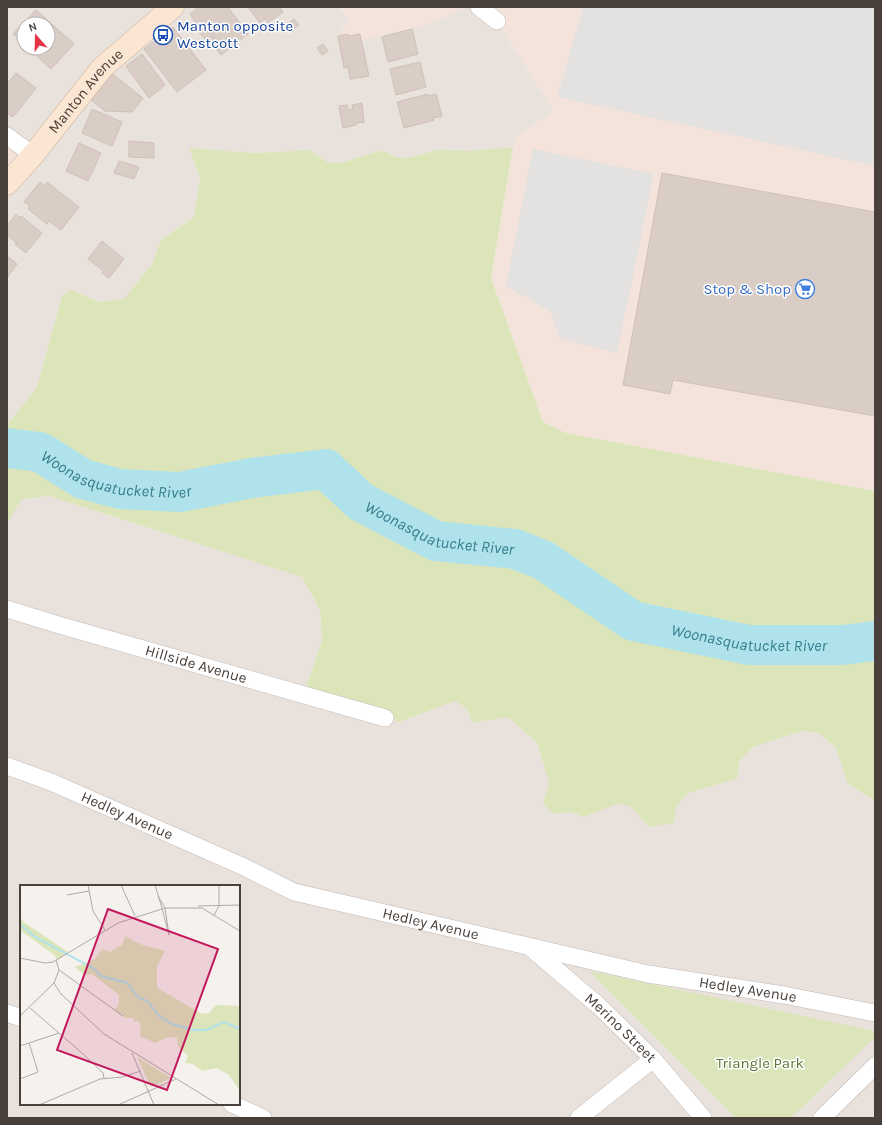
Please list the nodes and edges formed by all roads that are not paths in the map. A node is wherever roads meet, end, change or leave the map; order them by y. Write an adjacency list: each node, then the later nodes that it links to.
1 (173, 7): 5 (main road, Manton Avenue)
2 (479, 7): 3 (street)
3 (494, 7)
4 (7, 136): 5 (street)
5 (33, 155): 6 (main road, Manton Avenue)
6 (7, 184)
7 (7, 609): 8 (street, Hillside Avenue)
8 (385, 718)
9 (7, 766): 10 (street, Hedley Avenue)
10 (529, 947): 12 (street, Hedley Avenue); 14 (street, Merino Street)
11 (7, 1012): 13 (street)
12 (875, 1013)
13 (20, 1018)
14 (653, 1059): 18 (street); 19 (street, Merino Street)
15 (875, 1066): 20 (street)
16 (234, 1105): 17 (street)
17 (263, 1118)
18 (579, 1118)
19 (703, 1118)
20 (822, 1118)

